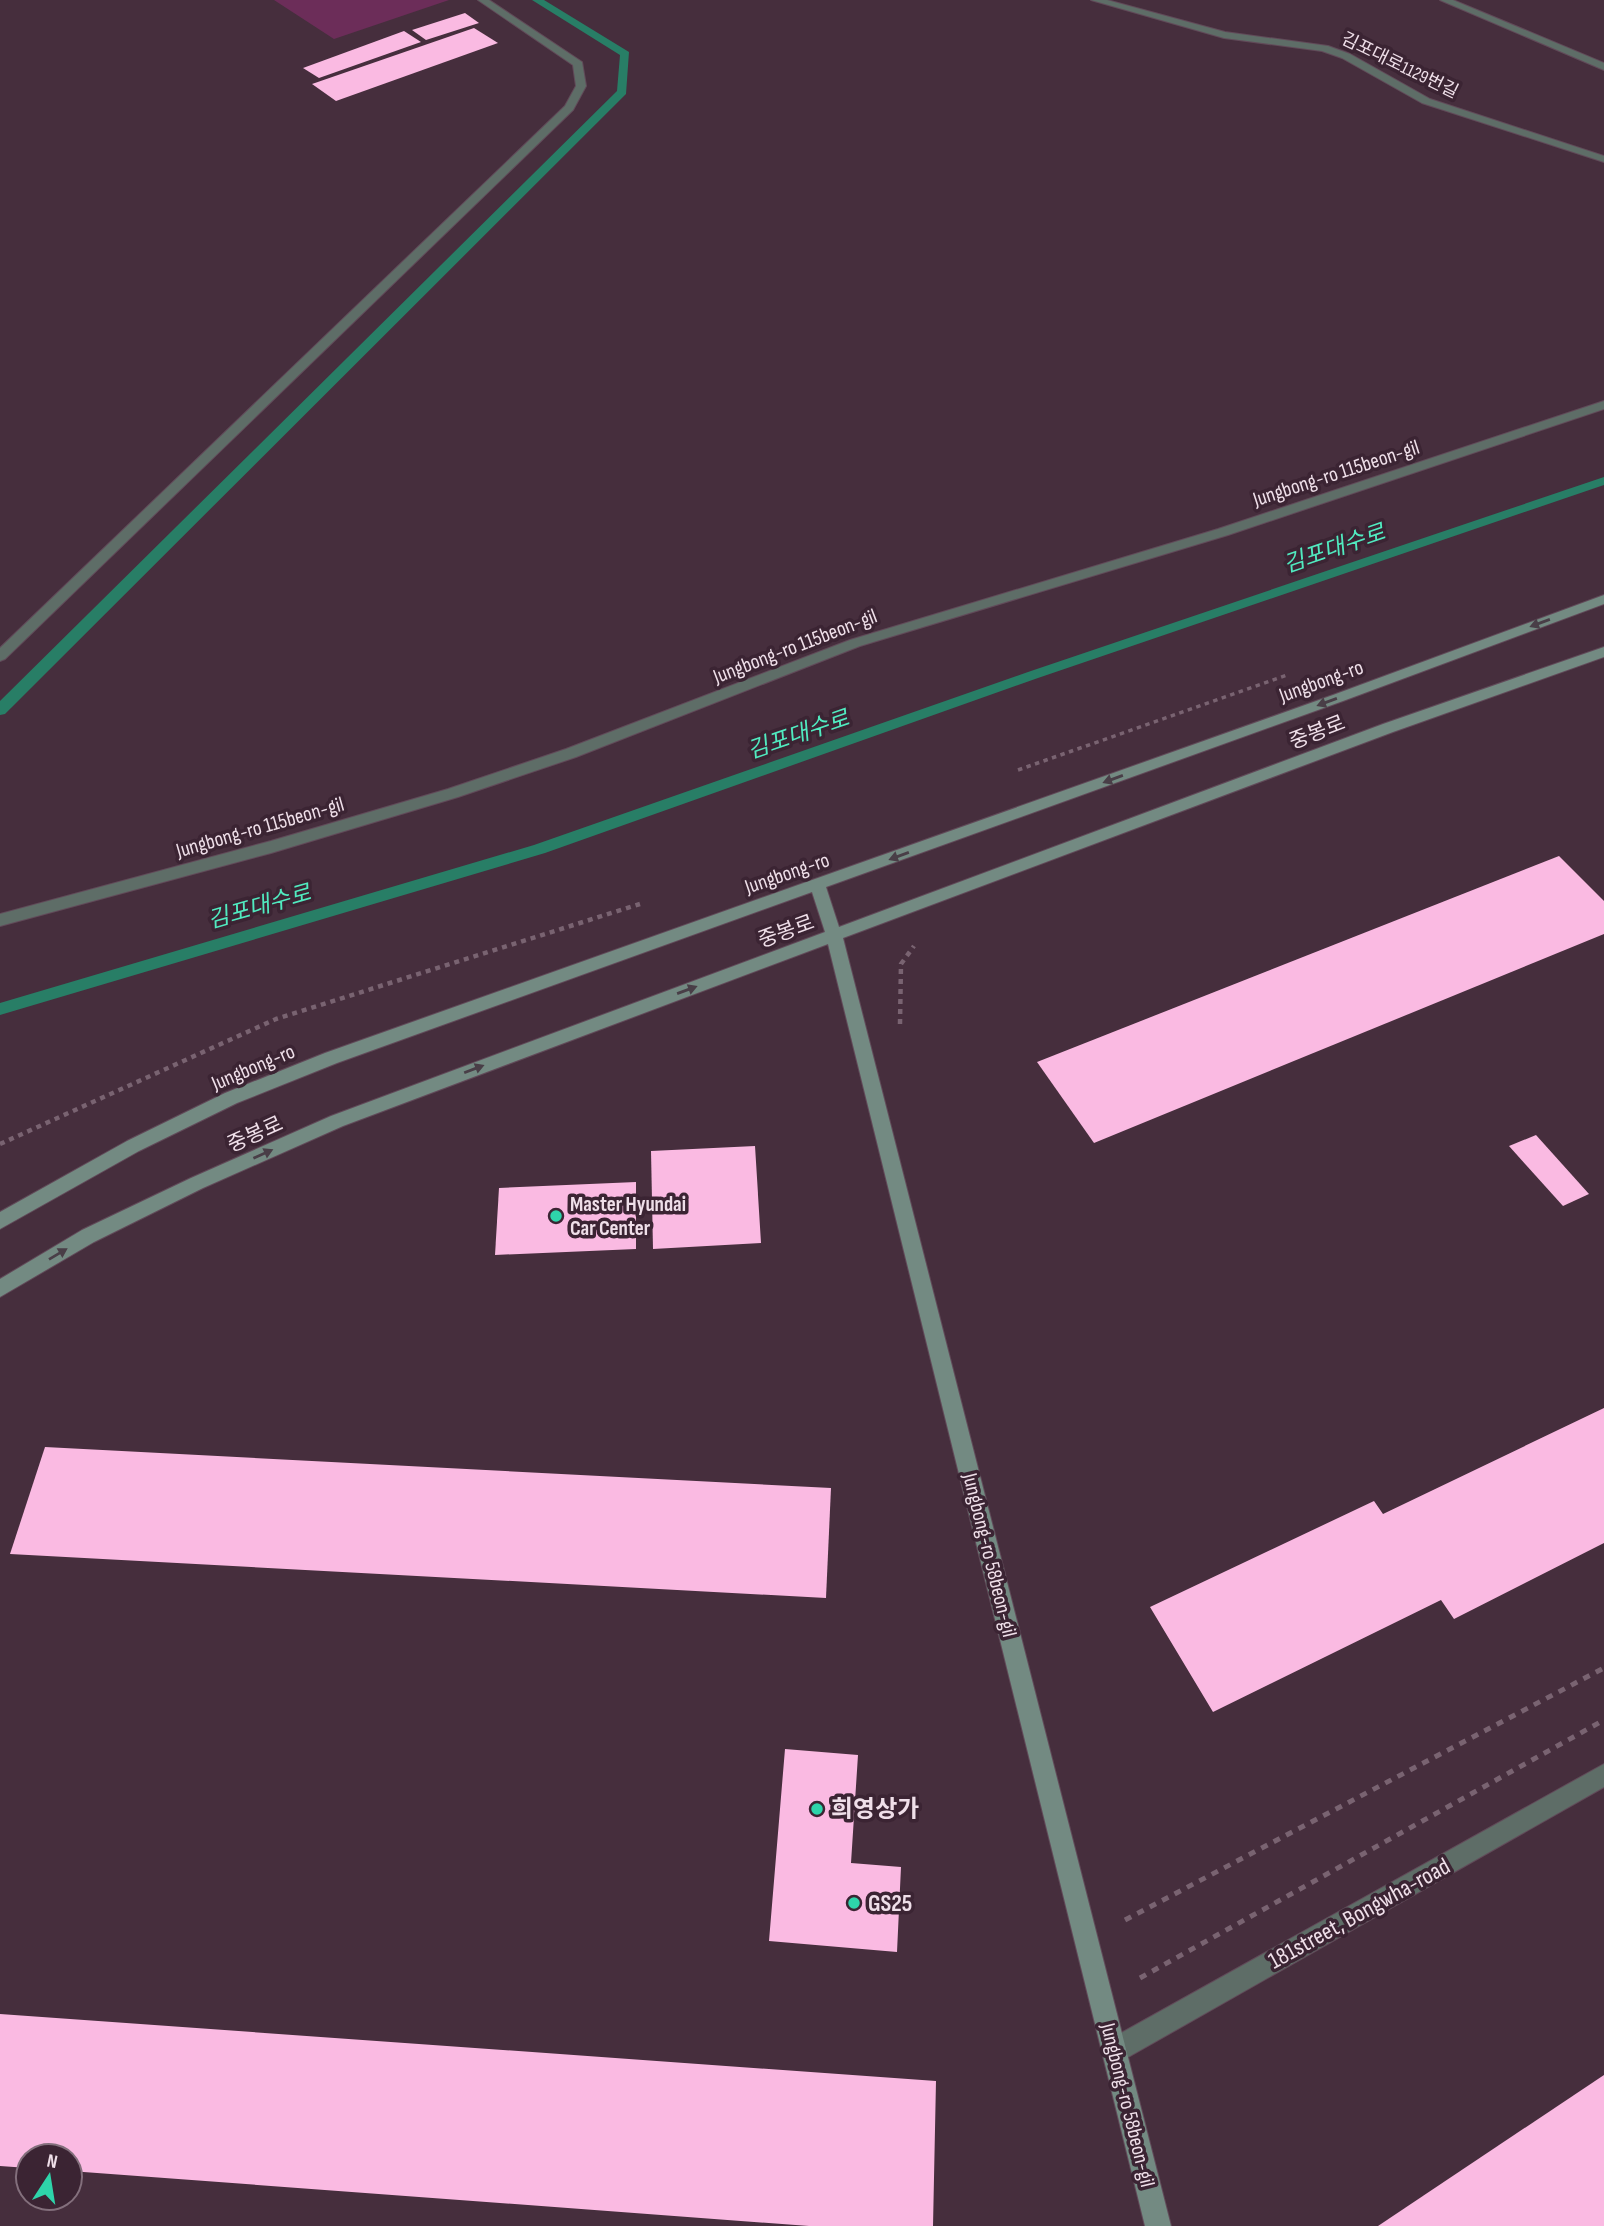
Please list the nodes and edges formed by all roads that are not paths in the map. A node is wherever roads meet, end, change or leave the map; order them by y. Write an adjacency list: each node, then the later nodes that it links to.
1 (483, 0): 9 (street)
2 (1096, 0): 5 (street, 김포대로1129번길)
3 (1445, 0): 4 (street)
4 (1604, 67)
5 (1604, 159)
6 (1604, 405): 11 (street, Jungbong-ro 115beon-gil)
7 (1604, 599): 10 (street, Jungbong-ro, one-way to 10)
8 (1604, 652): 12 (street, 중봉로)
9 (0, 656)
10 (817, 885): 12 (street, Jungbong-ro 58beon-gil); 13 (street, Jungbong-ro)
11 (0, 920)
12 (834, 935): 14 (street, 중봉로, one-way to 12); 16 (street, Jungbong-ro 58beon-gil)
13 (0, 1221)
14 (0, 1289)
15 (1604, 1775): 16 (street, 181street, Bongwha-road)
16 (1114, 2051): 17 (street, Jungbong-ro 58beon-gil)
17 (1158, 2226)

